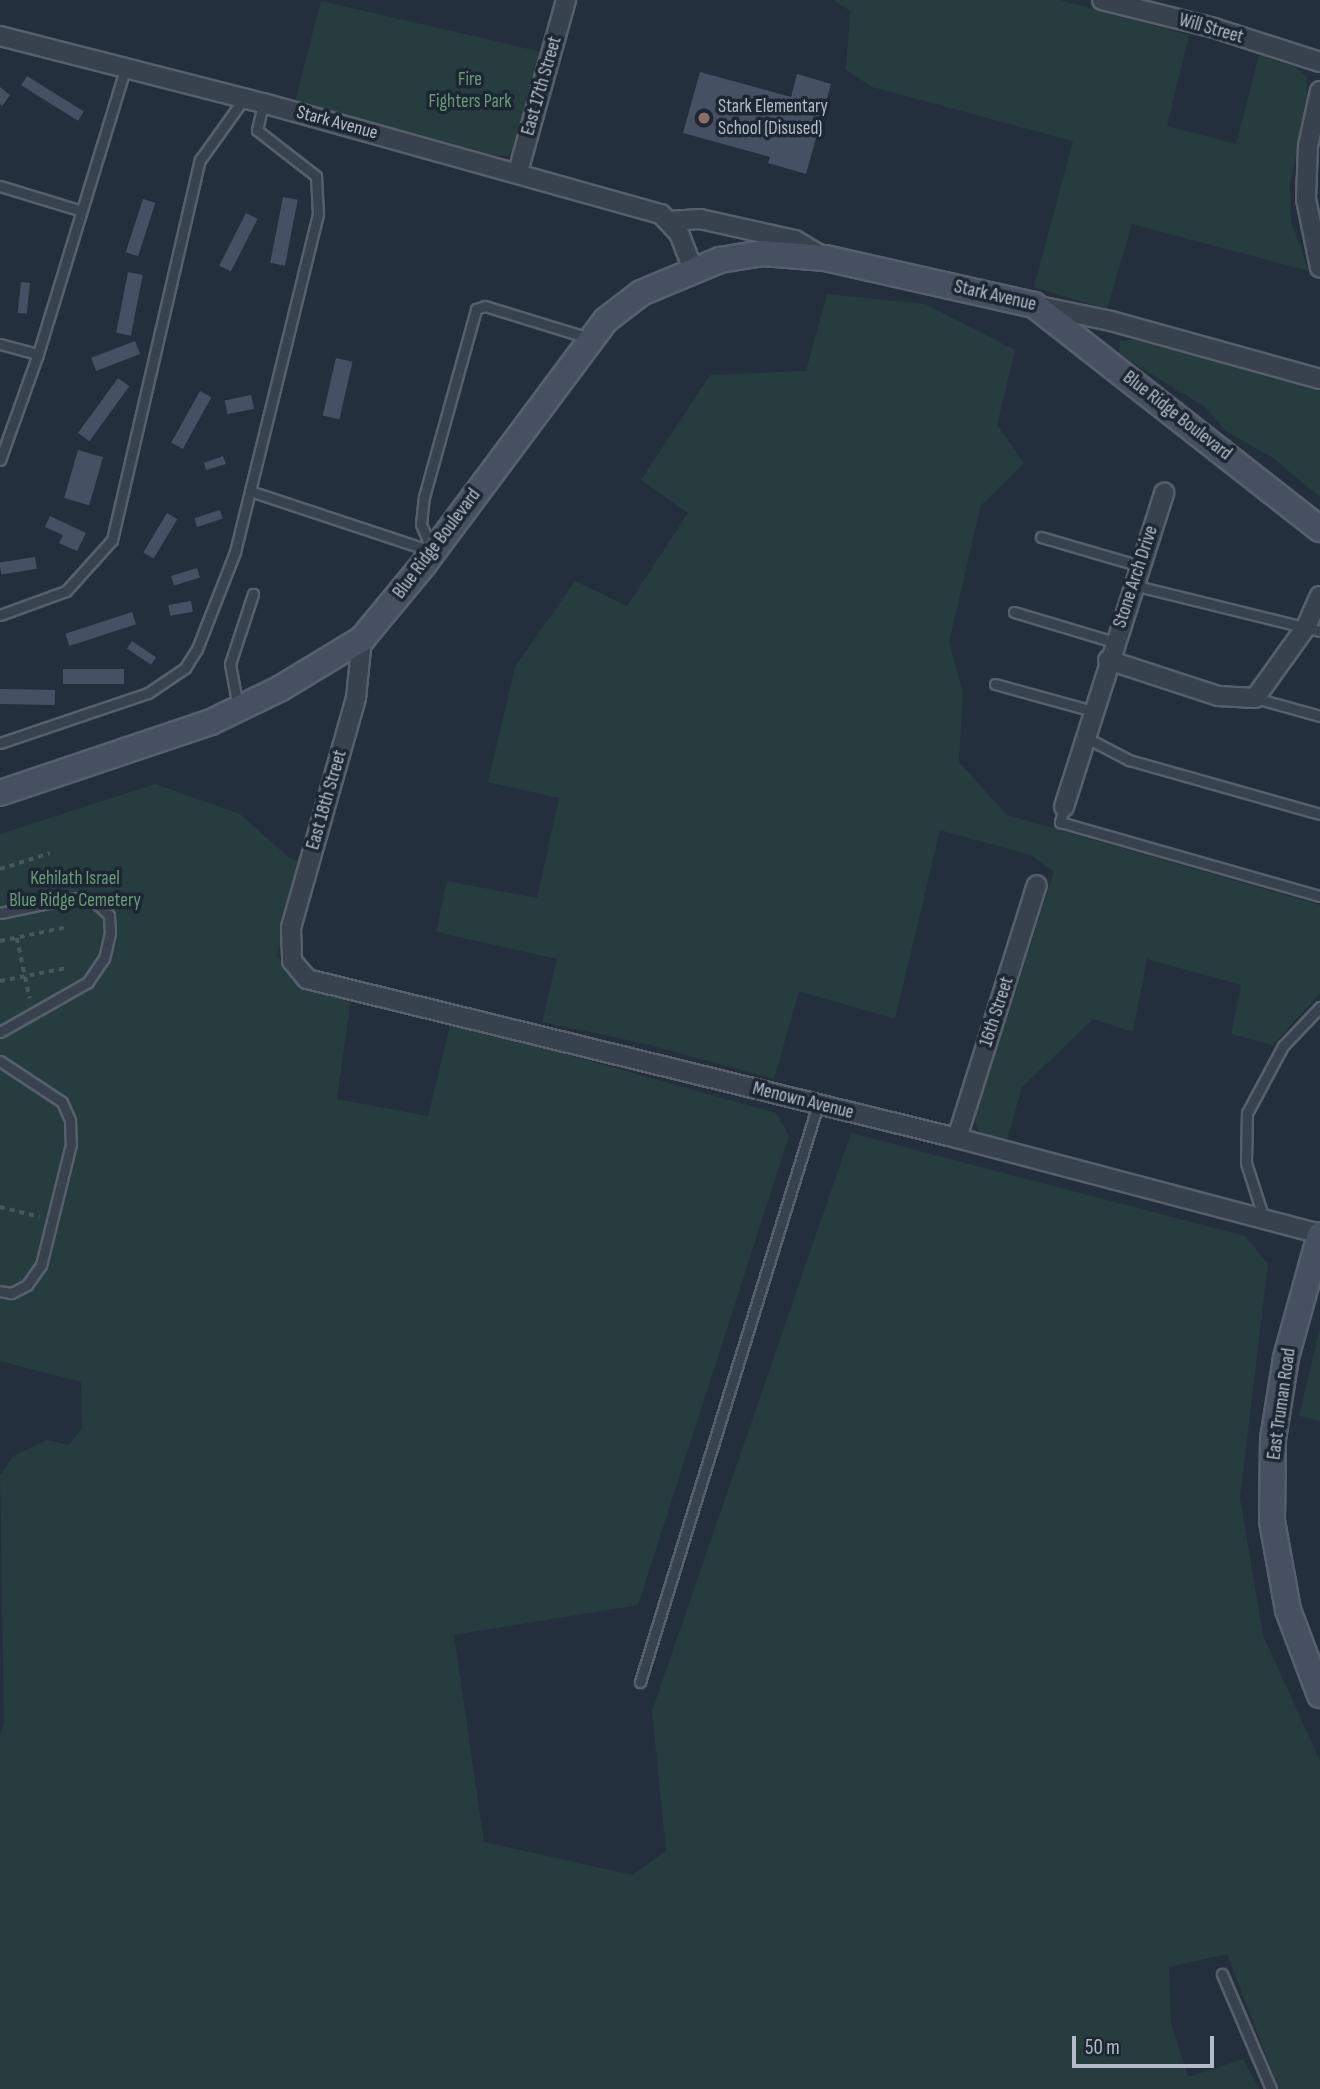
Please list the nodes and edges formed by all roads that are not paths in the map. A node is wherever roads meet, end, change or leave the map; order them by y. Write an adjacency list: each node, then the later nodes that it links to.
1 (566, 0): 9 (street, East 17th Street)
2 (1102, 0): 4 (street, Will Street)
3 (0, 36): 5 (street, Stark Avenue)
4 (1320, 62)
5 (125, 69): 7 (street, Stark Avenue); 11 (lane)
6 (1320, 91): 14 (street)
7 (243, 100): 8 (street, Stark Avenue); 32 (lane)
8 (262, 103): 9 (street, Stark Avenue); 22 (lane)
9 (518, 172): 12 (street, Stark Avenue)
10 (0, 186): 11 (lane)
11 (79, 210): 19 (lane)
12 (671, 221): 13 (street, Stark Avenue); 15 (street)
13 (825, 258): 15 (main road, Blue Ridge Boulevard); 16 (main road, Stark Avenue)
14 (1320, 268)
15 (693, 269): 17 (main road, Blue Ridge Boulevard)
16 (1034, 305): 20 (street, Stark Avenue); 24 (main road, Blue Ridge Boulevard)
17 (589, 338): 26 (main road, Blue Ridge Boulevard); 26 (lane)
18 (0, 344): 19 (lane)
19 (38, 354): 21 (lane)
20 (1320, 379)
21 (0, 460)
22 (250, 491): 26 (lane); 43 (lane)
23 (1164, 493): 27 (street, Stone Arch Drive)
24 (1320, 528)
25 (1041, 537): 27 (lane)
26 (432, 552): 34 (main road, Blue Ridge Boulevard)
27 (1140, 566): 28 (street, Stone Arch Drive)
28 (1133, 585): 33 (lane); 35 (street, Stone Arch Drive)
29 (253, 594): 39 (lane)
30 (1320, 596): 33 (street)
31 (1014, 612): 35 (lane)
32 (0, 615)
33 (1315, 625): 38 (street)
34 (362, 639): 39 (main road, Blue Ridge Boulevard); 50 (street, East 18th Street)
35 (1114, 642): 36 (street, Stone Arch Drive)
36 (1108, 660): 38 (street); 40 (street, Stone Arch Drive)
37 (995, 684): 40 (lane)
38 (1255, 698): 41 (lane)
39 (238, 709): 44 (main road, Blue Ridge Boulevard)
40 (1093, 711): 42 (street, Stone Arch Drive)
41 (1320, 716)
42 (1085, 737): 45 (street, Stone Arch Drive); 46 (lane)
43 (0, 743)
44 (0, 793)
45 (1064, 807): 48 (lane)
46 (1320, 814)
47 (1037, 885): 55 (street, 16th Street)
48 (1320, 896)
49 (0, 913): 52 (lane)
50 (292, 961): 54 (street, Menown Avenue)
51 (1320, 1007): 56 (lane)
52 (0, 1032)
53 (0, 1061): 58 (lane)
54 (818, 1104): 55 (street, Menown Avenue); 59 (lane)
55 (957, 1138): 56 (street, Menown Avenue)
56 (1264, 1220): 57 (street, Menown Avenue)
57 (1320, 1234): 60 (main road, East Truman Road)
58 (0, 1291)
59 (640, 1682)
60 (1320, 1695)
61 (1222, 1974): 62 (lane)
62 (1270, 2089)

